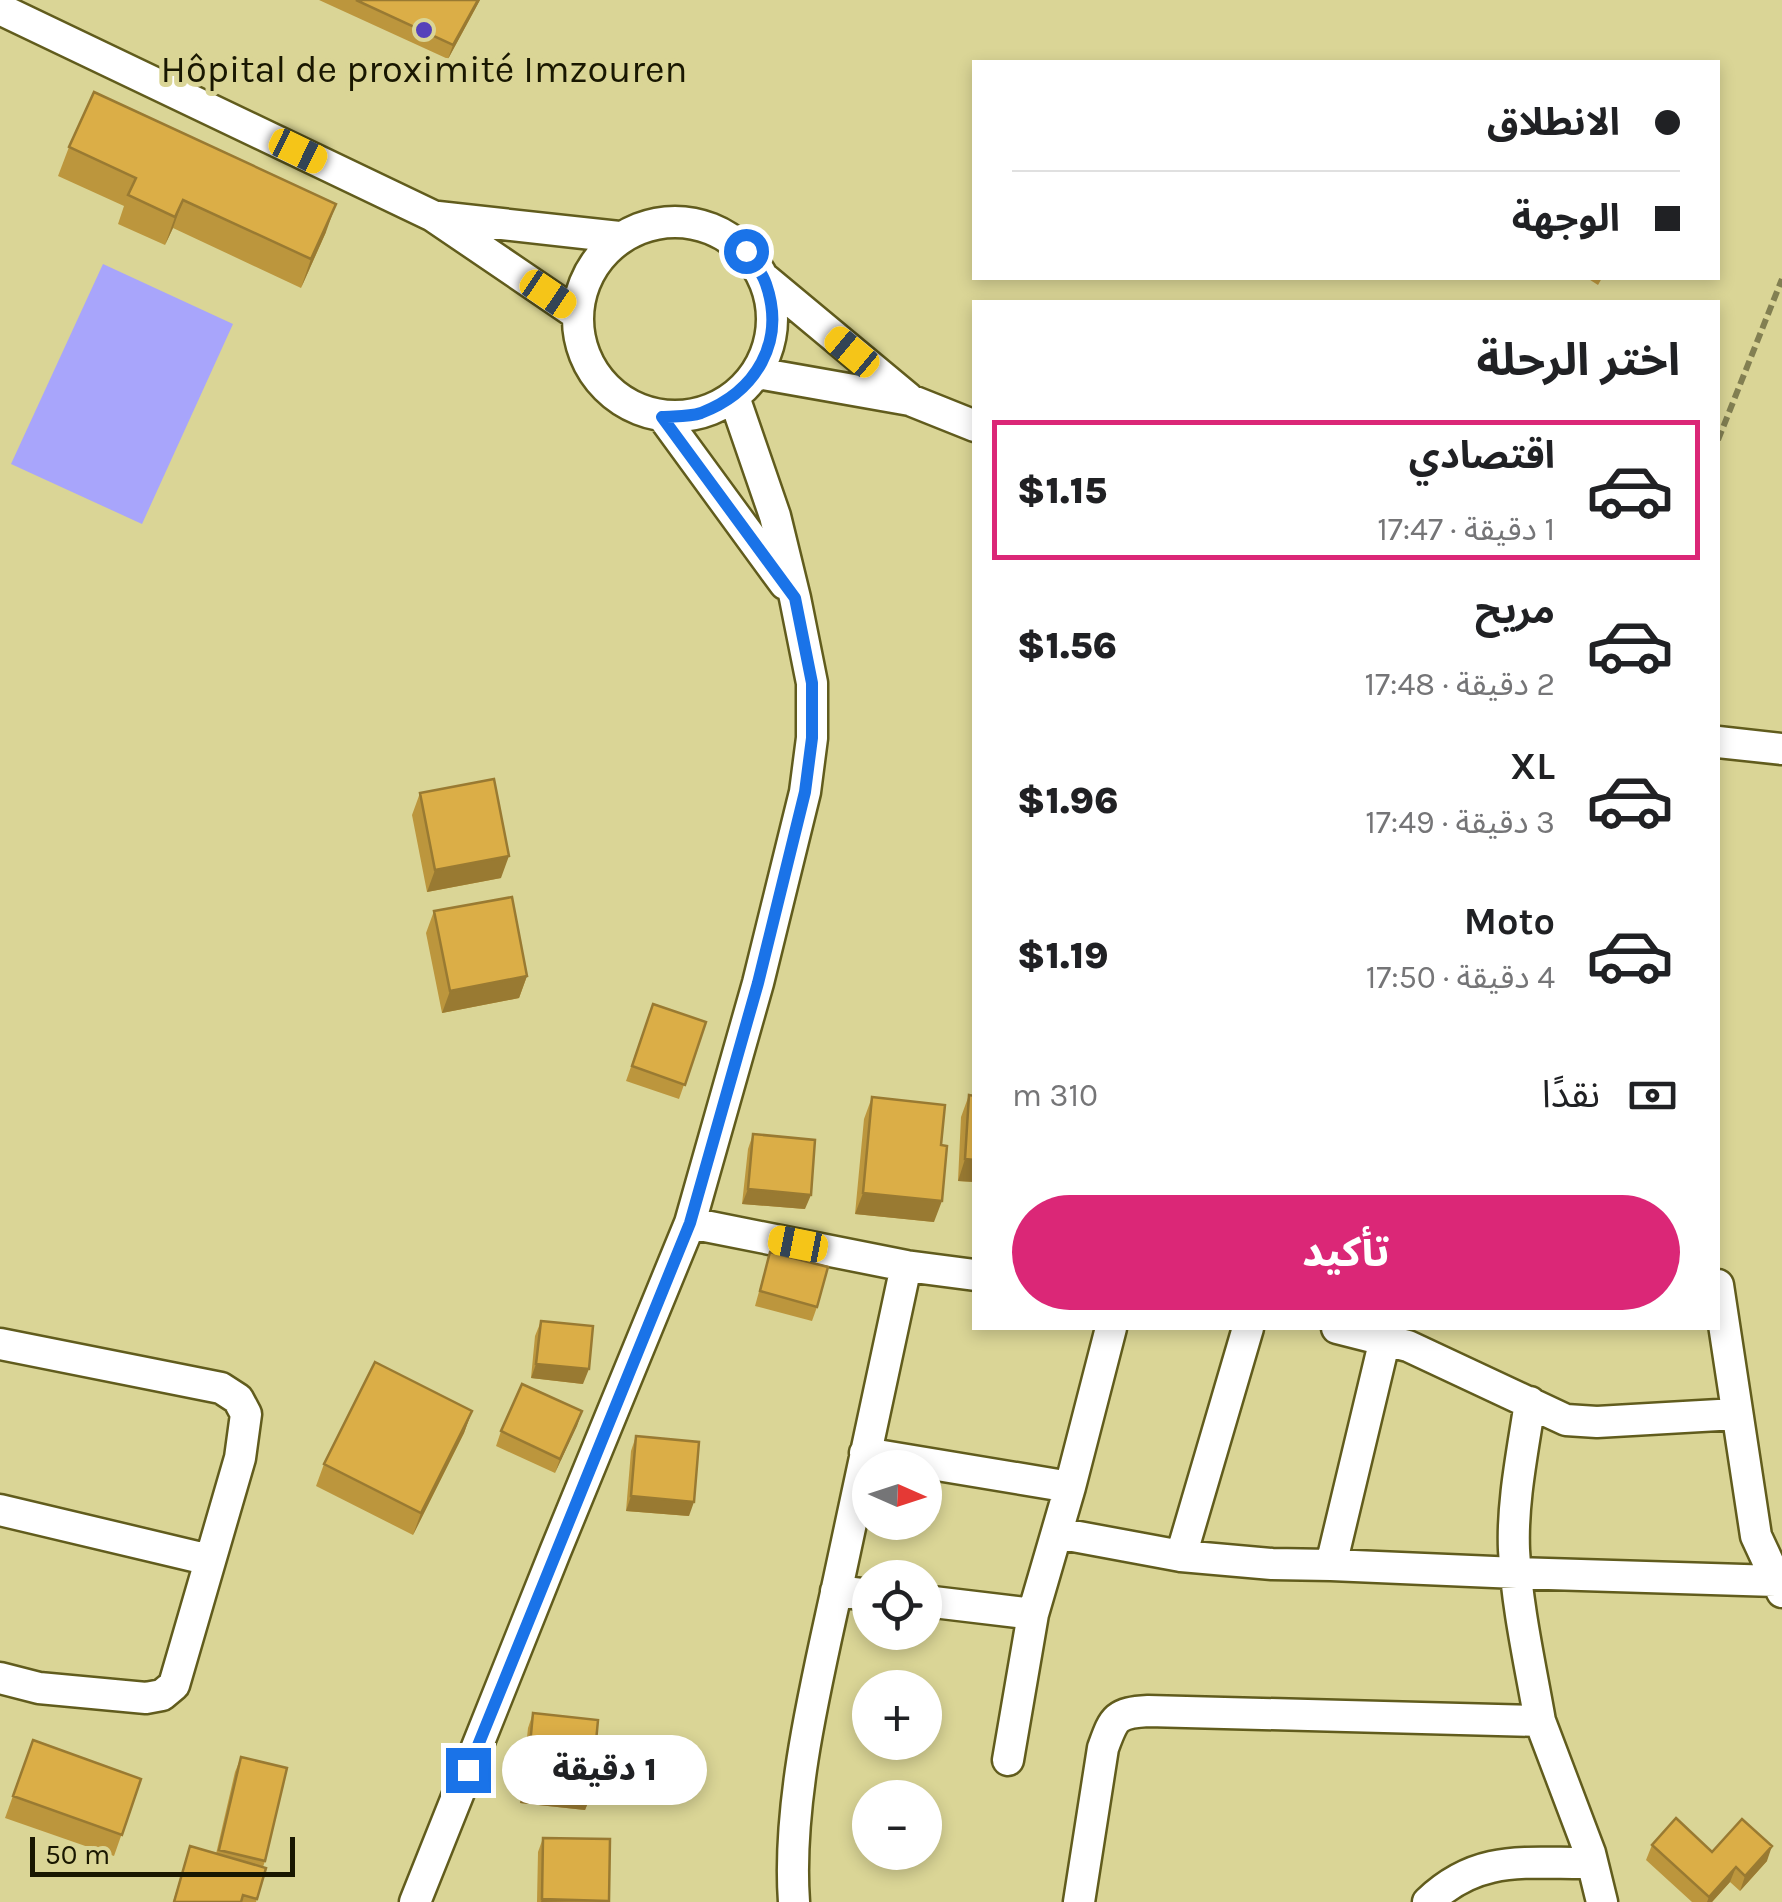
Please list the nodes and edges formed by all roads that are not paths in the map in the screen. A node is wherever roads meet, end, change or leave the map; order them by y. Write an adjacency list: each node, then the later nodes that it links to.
1 (0, 9): 2 (street)
2 (432, 216): 3 (street); 5 (street)
3 (619, 237): 4 (street); 5 (street)
4 (765, 279): 6 (street); 8 (street)
5 (577, 314): 9 (street)
6 (757, 372): 7 (street); 8 (street)
7 (734, 397): 9 (street); 11 (street)
8 (910, 400): 10 (street)
9 (662, 417): 11 (street)
10 (972, 425)
11 (795, 598): 14 (street)
12 (1720, 742): 13 (street)
13 (1782, 749)
14 (690, 1223): 15 (street); 44 (street)
15 (906, 1266): 16 (street); 25 (street)
16 (972, 1275)
17 (1720, 1298): 24 (street)
18 (1110, 1330): 27 (street)
19 (1247, 1330): 31 (street)
20 (1346, 1330): 21 (street)
21 (1385, 1339): 23 (street); 33 (street)
22 (0, 1344): 32 (street)
23 (1530, 1402): 24 (street); 34 (street)
24 (1736, 1414): 35 (street)
25 (866, 1450)
26 (942, 1466): 27 (street)
27 (1070, 1487): 30 (street)
28 (0, 1510): 32 (street)
29 (852, 1514): 36 (street)
30 (1057, 1533): 31 (street); 39 (street)
31 (1181, 1556): 33 (street)
32 (210, 1560): 40 (street)
33 (1331, 1564): 34 (street)
34 (1517, 1573): 35 (street); 41 (street)
35 (1779, 1586)
36 (836, 1590): 37 (street); 45 (street)
37 (852, 1592)
38 (942, 1603): 39 (street)
39 (1034, 1614): 42 (street)
40 (0, 1678)
41 (1540, 1720): 43 (street); 46 (street)
42 (1008, 1760)
43 (1592, 1863): 47 (street); 48 (street)
44 (415, 1902)
45 (794, 1902)
46 (1080, 1902)
47 (1428, 1902)
48 (1602, 1902)

